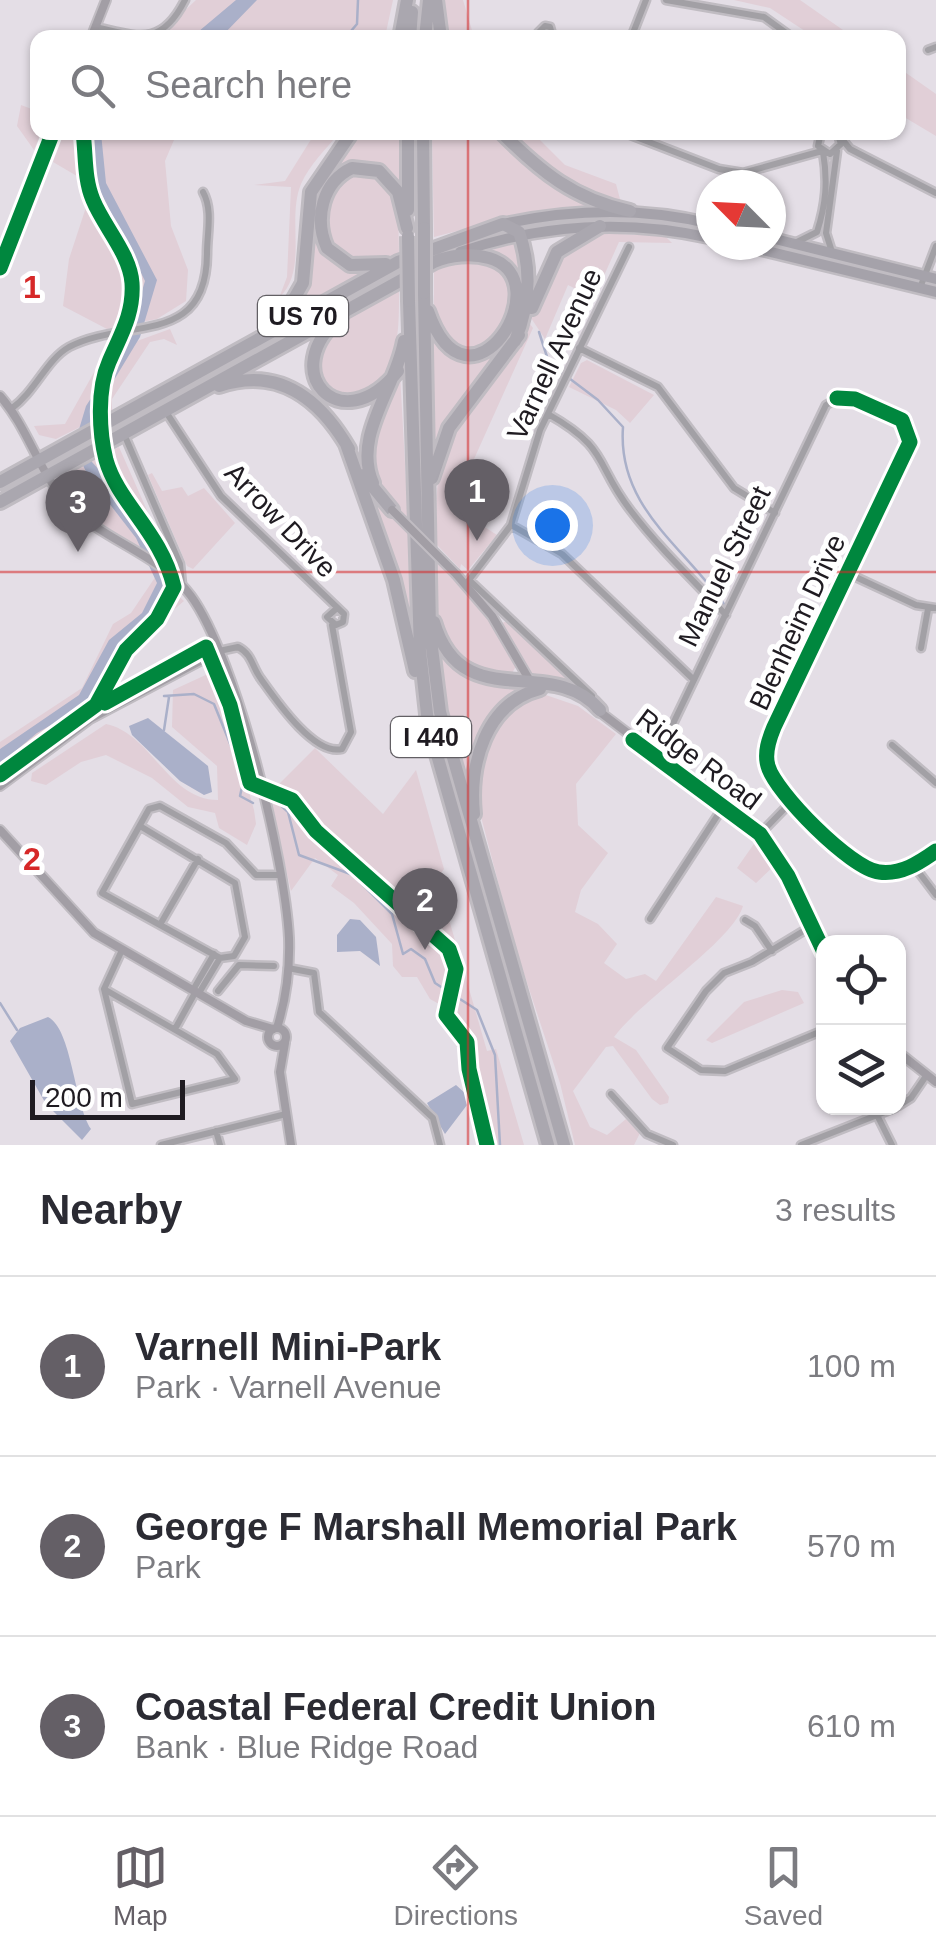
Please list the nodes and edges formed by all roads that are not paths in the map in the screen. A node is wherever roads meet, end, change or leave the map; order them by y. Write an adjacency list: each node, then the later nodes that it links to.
1 (106, 0): 7 (street)
2 (185, 0): 10 (street)
3 (410, 0): 11 (highway); 12 (highway)
4 (432, 0): 13 (highway); 14 (highway)
5 (646, 0): 15 (street)
6 (666, 0): 16 (street)
7 (95, 27): 8 (street); 9 (street)
8 (94, 30)
9 (106, 30)
10 (158, 30)
11 (402, 30)
12 (410, 30)
13 (426, 30)
14 (439, 30)
15 (635, 30)
16 (782, 30)
17 (50, 140): 49 (street)
18 (346, 140): 56 (highway)
19 (408, 140): 37 (highway, I 440)
20 (422, 140): 54 (highway, I 440, bridge)
21 (510, 140): 33 (highway)
22 (645, 140): 30 (street)
23 (816, 140): 30 (street)
24 (818, 140): 29 (street)
25 (838, 140): 28 (street)
26 (843, 140): 27 (street)
27 (850, 150): 28 (street); 32 (street)
28 (837, 151): 29 (street); 44 (street)
29 (822, 152): 30 (street); 41 (street)
30 (809, 154)
31 (203, 192): 63 (street)
32 (936, 193)
33 (630, 211): 34 (main road, US 70); 35 (main road, US 70)
34 (696, 222)
35 (503, 224): 38 (highway); 47 (highway, US 70)
36 (600, 226): 38 (main road, US 70); 39 (main road, US 70); 57 (highway)
37 (408, 232): 47 (highway); 55 (highway, I 440, bridge)
38 (520, 236): 46 (main road, US 70); 57 (highway)
39 (696, 236)
40 (786, 242): 41 (main road)
41 (792, 244): 44 (main road)
42 (936, 246): 50 (street)
43 (629, 248): 58 (street, Varnell Avenue)
44 (828, 252): 48 (main road); 50 (main road)
45 (786, 256): 48 (main road)
46 (445, 257): 53 (highway, US 70); 54 (highway)
47 (398, 262): 56 (highway, US 70)
48 (820, 264): 51 (main road)
49 (0, 266)
50 (931, 277): 51 (street)
51 (920, 288): 52 (main road)
52 (936, 292)
53 (370, 295): 59 (highway); 60 (highway, US 70)
54 (424, 296): 72 (highway, I 440)
55 (409, 307): 59 (highway); 93 (highway, I 440)
56 (270, 334): 68 (highway, US 70)
57 (516, 341): 72 (highway)
58 (580, 348): 65 (street, Varnell Avenue); 74 (street)
59 (398, 372): 73 (highway)
60 (194, 395): 64 (highway, US 70); 67 (highway)
61 (0, 396): 63 (street)
62 (837, 398): 74 (street, Manuel Street); 76 (street, Blenheim Drive)
63 (11, 409): 68 (street)
64 (165, 410): 66 (highway, US 70); 80 (street, Arrow Drive)
65 (548, 414): 75 (street, Varnell Avenue); 83 (street)
66 (117, 437): 69 (highway, US 70); 77 (street)
67 (346, 444): 73 (highway); 93 (highway)
68 (39, 460): 69 (street); 70 (highway, US 70)
69 (48, 475): 71 (highway, US 70); 77 (street)
70 (0, 482)
71 (0, 502)
72 (428, 506): 79 (highway, I 440)
73 (392, 510): 78 (street, Ridge Road, bridge)
74 (775, 513): 83 (street, Manuel Street)
75 (511, 525): 78 (street, Varnell Avenue); 89 (street)
76 (847, 573): 81 (street); 98 (street, Blenheim Drive)
77 (178, 582): 87 (street)
78 (468, 582): 82 (street, Ridge Road); 84 (street, Ridge Road)
79 (429, 604): 90 (highway); 103 (highway, I 440)
80 (336, 608): 85 (street, Arrow Drive); 85 (street, Arrow Drive)
81 (932, 608): 86 (street)
82 (506, 615): 84 (street); 92 (street, Ridge Road)
83 (726, 615): 89 (street, Manuel Street)
84 (497, 622): 88 (street, Ridge Road)
85 (332, 624): 87 (street)
86 (921, 648)
87 (219, 651): 97 (street); 107 (street)
88 (520, 665): 90 (highway); 91 (street, Ridge Road)
89 (694, 680): 95 (street, Manuel Street)
90 (512, 682): 91 (highway)
91 (535, 686): 92 (highway); 103 (highway)
92 (600, 710): 95 (street, Ridge Road)
93 (428, 723): 142 (highway, I 440)
94 (892, 745): 96 (street)
95 (656, 758): 99 (street, Ridge Road)
96 (936, 783)
97 (0, 786)
98 (792, 800): 102 (street); 106 (street, Blenheim Drive)
99 (723, 808): 102 (street, Ridge Road); 109 (street)
100 (140, 826): 105 (street); 107 (street); 111 (street)
101 (0, 830): 114 (street)
102 (760, 834): 112 (street, Ridge Road)
103 (476, 842): 143 (highway, I 440)
104 (936, 851): 106 (street)
105 (198, 858): 111 (street); 117 (street)
106 (914, 866): 108 (street)
107 (278, 874): 120 (street)
108 (936, 896)
109 (650, 919)
110 (746, 920): 115 (street)
111 (161, 923): 116 (street)
112 (810, 926): 113 (street, Ridge Road); 115 (street)
113 (816, 937)
114 (122, 950): 121 (street); 123 (street)
115 (772, 951): 127 (street)
116 (217, 956): 117 (street); 123 (street)
117 (234, 956): 118 (street)
118 (239, 965): 119 (street); 122 (street)
119 (274, 966)
120 (288, 968): 126 (street); 141 (street)
121 (104, 989): 125 (street); 125 (street)
122 (218, 990)
123 (196, 991): 124 (street); 125 (street)
124 (246, 1020): 126 (street); 128 (street)
125 (174, 1030)
126 (280, 1033): 128 (street); 128 (street); 130 (street)
127 (816, 1033)
128 (270, 1042): 130 (street)
129 (906, 1059): 131 (street)
130 (280, 1072): 135 (street)
131 (926, 1076): 132 (street); 134 (street)
132 (936, 1082)
133 (611, 1094): 144 (street)
134 (906, 1101)
135 (286, 1114): 137 (street); 140 (street)
136 (877, 1115): 145 (street); 146 (street)
137 (216, 1131): 138 (street); 139 (street)
138 (161, 1145)
139 (220, 1145)
140 (291, 1145)
141 (440, 1145)
142 (548, 1145)
143 (564, 1145)
144 (673, 1145)
145 (801, 1145)
146 (892, 1145)

